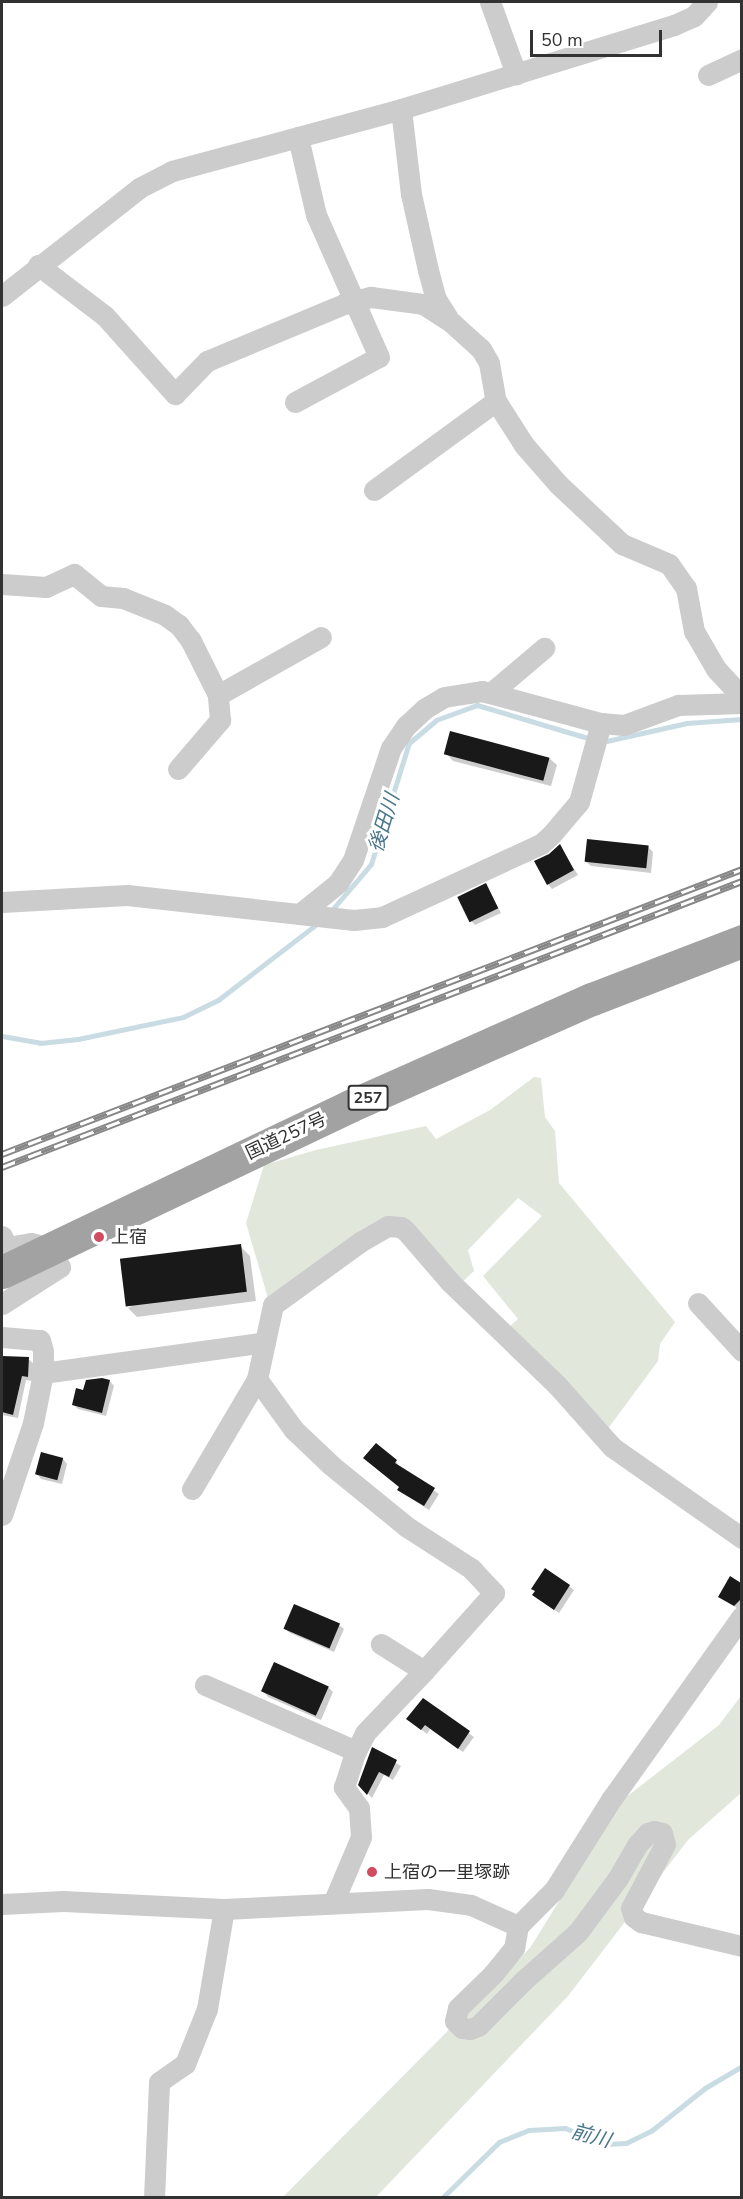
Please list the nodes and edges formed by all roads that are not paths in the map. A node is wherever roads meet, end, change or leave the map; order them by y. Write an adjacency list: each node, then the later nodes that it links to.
1 (490, 2): 4 (street)
2 (707, 2): 4 (street)
3 (741, 59): 5 (street)
4 (516, 74): 6 (street)
5 (708, 75)
6 (401, 110): 7 (street); 11 (street)
7 (298, 137): 8 (street); 10 (street)
8 (38, 265): 9 (street); 10 (street)
9 (2, 296)
10 (356, 301): 11 (street); 13 (street)
11 (452, 323): 12 (street)
12 (496, 401): 14 (street); 20 (street)
13 (295, 402)
14 (374, 490)
15 (2, 584): 19 (street)
16 (321, 638): 19 (street)
17 (544, 648): 18 (street)
18 (491, 693): 22 (street); 25 (street)
19 (218, 695): 23 (street)
20 (741, 697)
21 (741, 703): 22 (street)
22 (598, 733): 25 (street)
23 (178, 769)
24 (2, 902): 25 (street)
25 (304, 913)
26 (741, 941): 28 (highway, 国道257号 / 257)
27 (2, 1236): 28 (street)
28 (51, 1248): 29 (highway, 国道257号 / 257); 31 (street)
29 (2, 1272)
30 (698, 1303): 34 (street)
31 (2, 1304)
32 (2, 1336): 35 (street)
33 (265, 1342): 35 (street); 36 (street); 39 (street)
34 (741, 1351)
35 (43, 1373): 38 (street)
36 (257, 1379): 37 (street); 42 (street)
37 (192, 1489)
38 (2, 1515)
39 (741, 1538)
40 (741, 1616): 48 (street)
41 (381, 1644): 42 (street)
42 (423, 1671): 44 (street)
43 (205, 1685): 44 (street)
44 (356, 1751): 45 (street)
45 (333, 1903): 47 (street); 48 (street)
46 (2, 1904): 47 (street)
47 (224, 1909): 50 (street)
48 (518, 1926): 49 (street)
49 (741, 1947)
50 (154, 2198)

